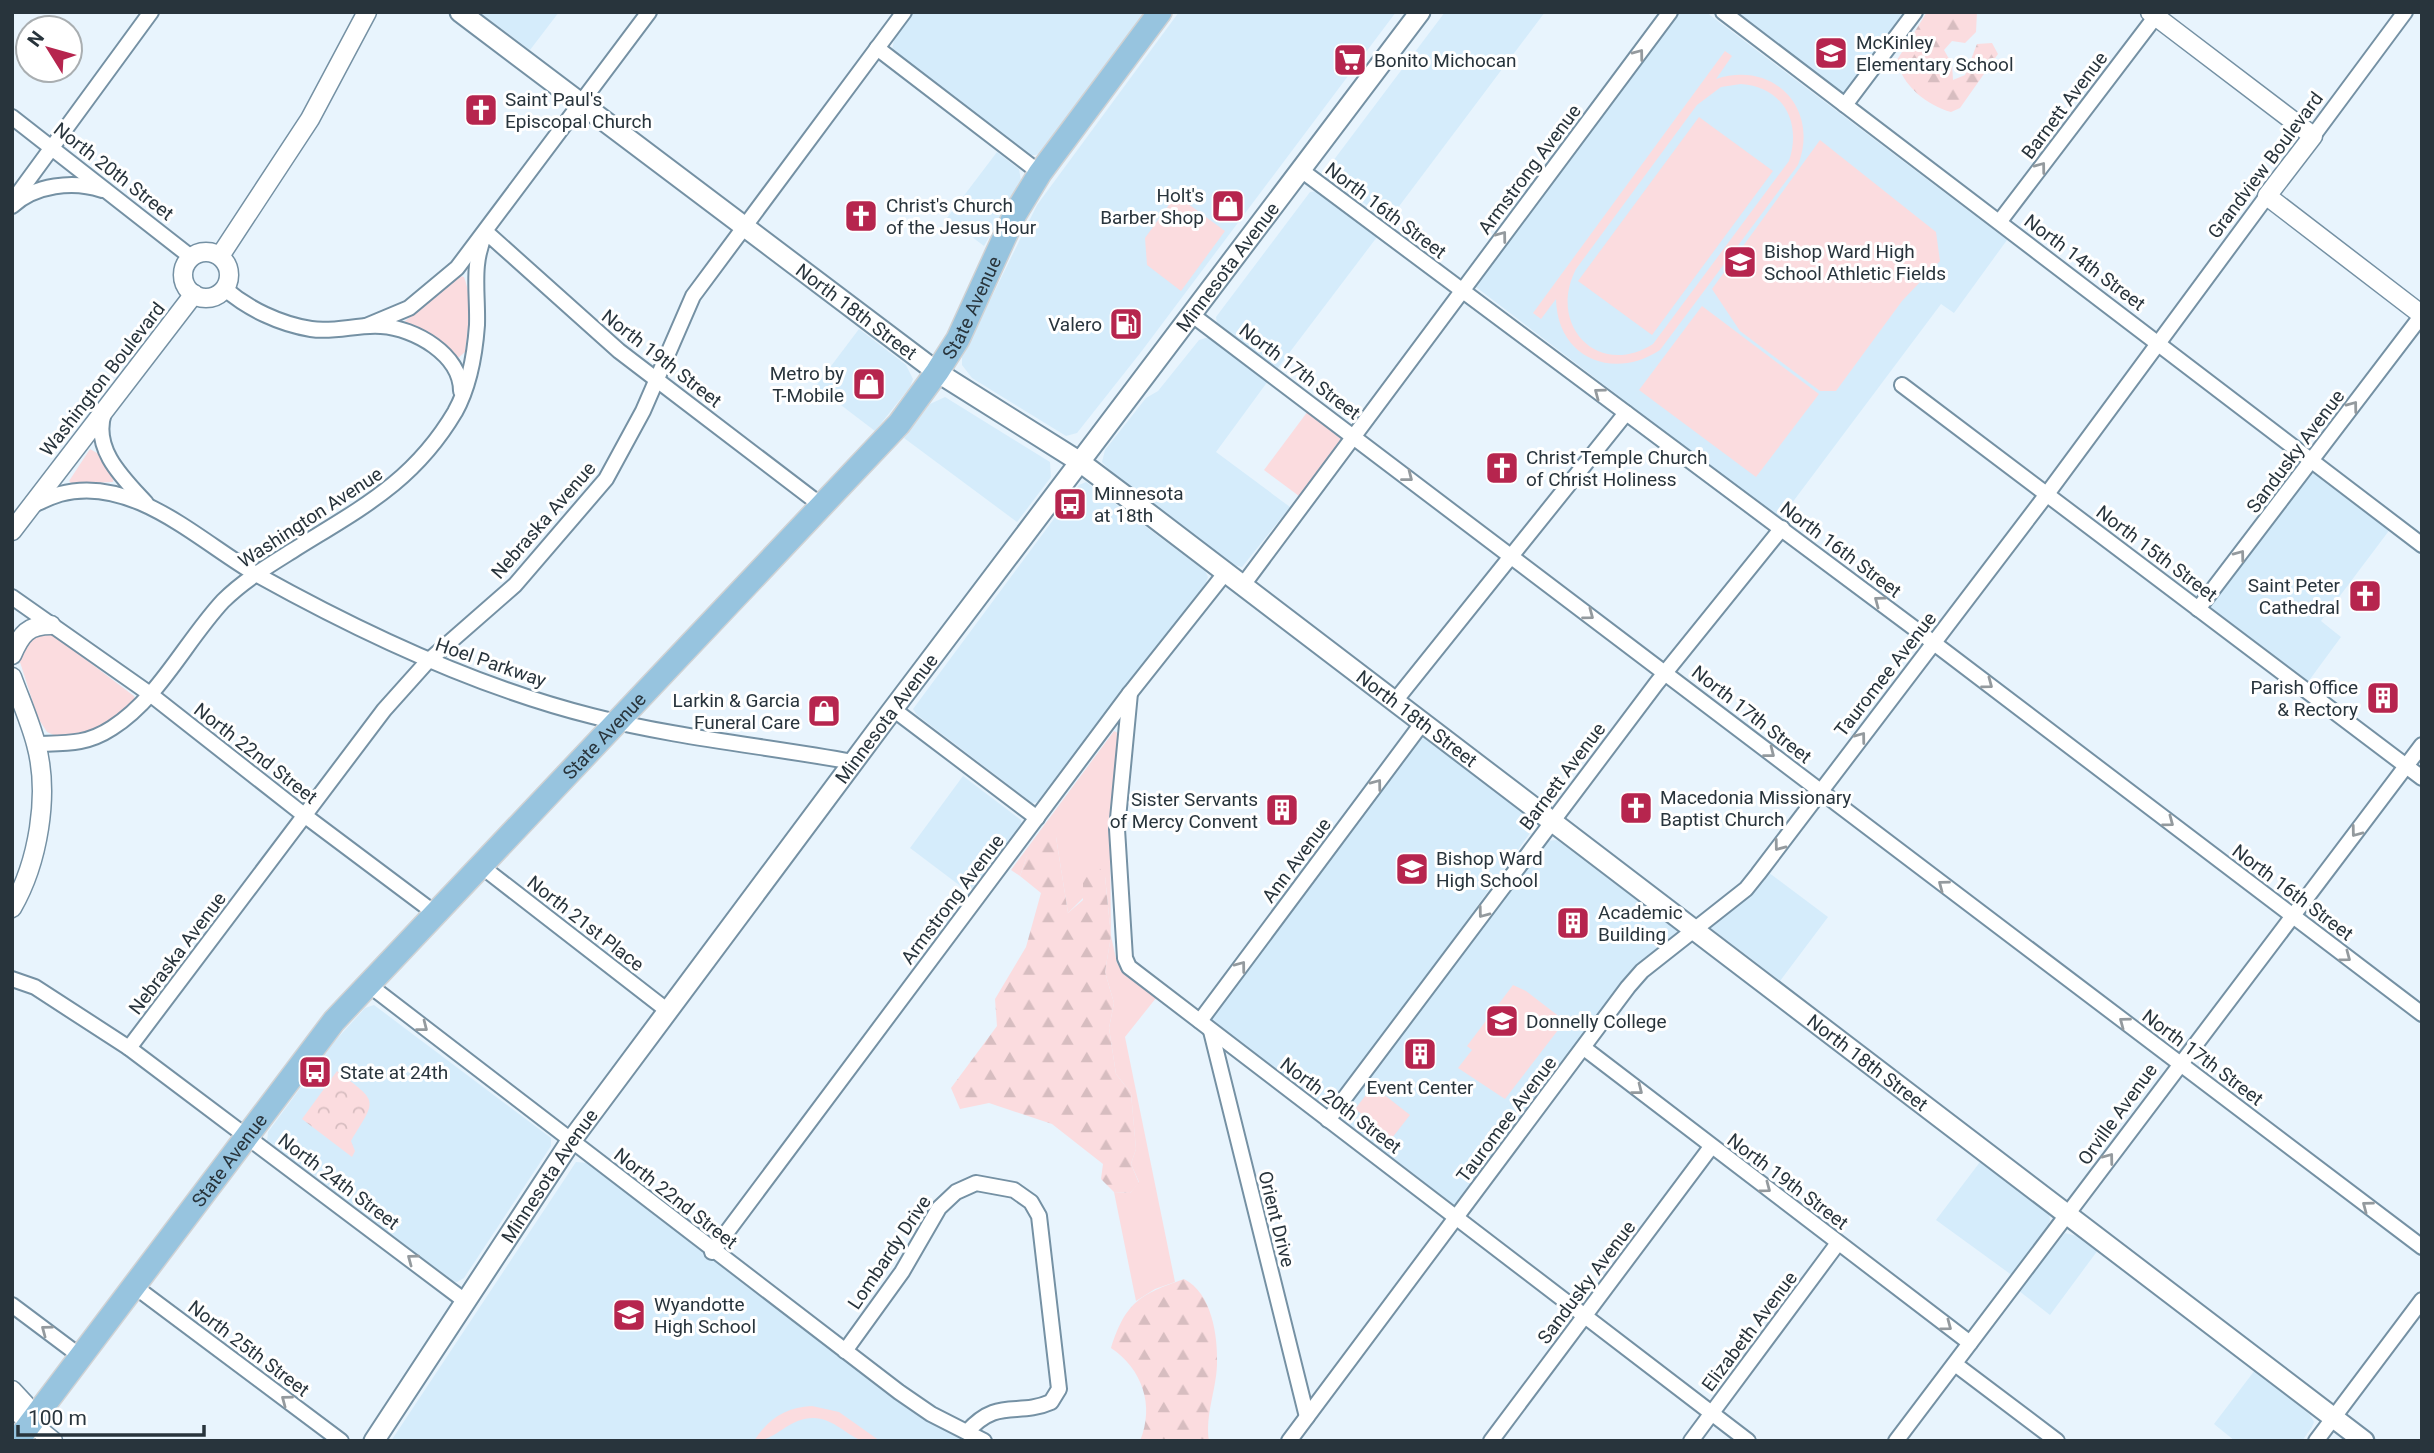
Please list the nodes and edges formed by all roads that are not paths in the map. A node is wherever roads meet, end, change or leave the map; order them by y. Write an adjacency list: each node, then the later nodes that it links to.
1 (151, 12): 18 (street)
2 (367, 12): 27 (street)
3 (460, 12): 14 (main road, North 18th Street)
4 (649, 12): 14 (street, Washington Avenue)
5 (904, 12): 13 (street, Nebraska Avenue)
6 (1160, 12): 20 (main road, State Avenue)
7 (1420, 12): 19 (main road, Minnesota Avenue)
8 (1670, 12): 30 (street, Armstrong Avenue, one-way to 8)
9 (1723, 12): 15 (street, North 14th Street)
10 (1915, 12): 15 (street)
11 (2405, 12): 17 (street, Grandview Boulevard)
12 (2155, 14): 17 (street); 24 (street, Barnett Avenue, one-way to 12)
13 (877, 48): 20 (street); 25 (street, Nebraska Avenue)
14 (579, 103): 25 (main road, North 18th Street); 26 (street, Washington Avenue)
15 (1846, 105): 24 (street, North 14th Street)
16 (12, 117): 18 (street, North 20th Street)
17 (2312, 136): 21 (street, Grandview Boulevard)
18 (51, 146): 22 (street); 23 (street, North 20th Street)
19 (1301, 170): 30 (street, North 16th Street); 32 (main road, Minnesota Avenue)
20 (1040, 173): 36 (main road, State Avenue)
21 (2267, 196): 33 (street); 35 (street, Grandview Boulevard)
22 (12, 204): 23 (street)
23 (133, 208): 28 (street, North 20th Street)
24 (2000, 221): 35 (street, North 14th Street)
25 (743, 226): 36 (main road, North 18th Street); 37 (street, Nebraska Avenue)
26 (486, 232): 34 (street, Washington Avenue); 37 (street, North 19th Street); 40 (street, Washington Avenue)
27 (220, 256): 28 (street); 29 (street)
28 (191, 257): 31 (street)
29 (224, 288): 31 (street); 34 (street)
30 (1461, 290): 41 (street, North 16th Street, one-way to 30); 42 (street, Armstrong Avenue)
31 (194, 294): 39 (street, Washington Boulevard)
32 (1191, 314): 42 (street, North 17th Street); 44 (main road, Minnesota Avenue)
33 (2422, 315): 43 (street, Sandusky Avenue, one-way to 33)
34 (366, 326): 40 (street)
35 (2160, 343): 43 (street, North 14th Street); 45 (street, Tauromee Avenue)
36 (937, 372): 44 (main road, North 18th Street); 47 (main road, State Avenue)
37 (656, 379): 47 (street, North 19th Street); 63 (street, Nebraska Avenue)
38 (1902, 386): 45 (street, North 15th Street)
39 (112, 398): 46 (street, Washington Boulevard); 48 (street, Hoel Parkway)
40 (456, 410): 55 (street, Washington Avenue)
41 (1626, 413): 50 (street, North 16th Street); 53 (street)
42 (1354, 435): 53 (street, North 17th Street, one-way to 53); 56 (street, Armstrong Avenue)
43 (2311, 460): 52 (street, North 14th Street); 58 (street, Sandusky Avenue, one-way to 43)
44 (1080, 462): 54 (main road, North 18th Street); 69 (main road, Minnesota Avenue)
45 (2047, 494): 58 (street, North 15th Street); 61 (street, Tauromee Avenue)
46 (30, 506): 48 (street, Hoel Parkway); 49 (street, Washington Boulevard)
47 (822, 506): 70 (main road, State Avenue)
48 (149, 507): 55 (street, Hoel Parkway)
49 (15, 527): 51 (street, Washington Boulevard)
50 (1782, 528): 61 (street, North 16th Street, one-way to 50); 64 (street, Barnett Avenue)
51 (12, 541)
52 (2422, 544)
53 (1509, 555): 64 (street, North 17th Street, one-way to 64); 68 (street)
54 (1226, 572): 56 (main road, North 18th Street); 66 (street, Armstrong Avenue)
55 (256, 573): 63 (street, Hoel Parkway); 67 (street, Washington Avenue)
56 (1243, 585): 68 (main road, North 18th Street)
57 (12, 597): 60 (street, North 22nd Street)
58 (2198, 609): 75 (street, North 15th Street)
59 (12, 610): 60 (street, North 22nd Street)
60 (51, 625): 62 (street); 67 (street, North 22nd Street)
61 (1934, 642): 77 (street, Tauromee Avenue, one-way to 61); 84 (street, North 16th Street, one-way to 84)
62 (12, 655)
63 (427, 662): 70 (street, Hoel Parkway); 78 (street, Nebraska Avenue)
64 (1665, 672): 77 (street, North 17th Street, one-way to 77); 80 (street, Barnett Avenue)
65 (12, 677): 72 (street)
66 (1130, 693): 79 (street, Armstrong Avenue); 90 (street, North 20th Street)
67 (150, 694): 72 (street, Washington Avenue); 78 (street, North 22nd Street)
68 (1395, 701): 71 (main road, North 18th Street)
69 (893, 709): 74 (main road, Minnesota Avenue); 79 (street)
70 (618, 722): 74 (street, Hoel Parkway); 81 (main road, State Avenue)
71 (1423, 722): 80 (main road, North 18th Street); 90 (street, Ann Avenue, one-way to 71)
72 (36, 744): 82 (street)
73 (2422, 745): 75 (street, Orville Avenue)
74 (853, 762): 88 (main road, Minnesota Avenue)
75 (2406, 766): 76 (street, North 15th Street); 84 (street, Orville Avenue, one-way to 84)
76 (2422, 778)
77 (1820, 791): 85 (street, Tauromee Avenue, one-way to 85); 93 (street, North 17th Street, one-way to 77)
78 (303, 815): 83 (street, North 22nd Street); 91 (street, Nebraska Avenue)
79 (1037, 818): 102 (street, Armstrong Avenue)
80 (1553, 819): 85 (main road, North 18th Street); 94 (street, Barnett Avenue, one-way to 94)
81 (481, 866): 83 (main road, State Avenue); 88 (street, North 21st Place)
82 (12, 908)
83 (436, 914): 87 (main road, State Avenue)
84 (2292, 915): 89 (street, North 16th Street, one-way to 89); 93 (street, Orville Avenue)
85 (1697, 930): 92 (street, Tauromee Avenue); 98 (main road, North 18th Street)
86 (12, 979): 91 (street, North 24th Street)
87 (369, 985): 95 (main road, State Avenue); 96 (street, North 22nd Street, one-way to 96)
88 (668, 1011): 96 (main road, Minnesota Avenue)
89 (2422, 1014)
90 (1206, 1026): 94 (street, North 20th Street); 115 (street, Orient Drive)
91 (129, 1048): 95 (street, North 24th Street)
92 (1584, 1048): 97 (street, North 19th Street, one-way to 97); 99 (street, Tauromee Avenue)
93 (2179, 1063): 98 (street, Orville Avenue, one-way to 93); 101 (street, North 17th Street, one-way to 93)
94 (1328, 1120): 99 (street, North 20th Street)
95 (247, 1137): 103 (main road, State Avenue); 105 (street, North 24th Street, one-way to 95)
96 (571, 1141): 102 (street, North 22nd Street); 105 (main road, Minnesota Avenue)
97 (1711, 1147): 100 (street, North 19th Street, one-way to 100); 107 (street, Sandusky Avenue)
98 (2068, 1213): 108 (street, Orville Avenue); 116 (main road, North 18th Street)
99 (1457, 1216): 107 (street, North 20th Street); 115 (street, Tauromee Avenue)
100 (1838, 1243): 108 (street, North 19th Street, one-way to 108); 114 (street, Elizabeth Avenue)
101 (2422, 1247)
102 (712, 1251): 109 (street, North 22nd Street)
103 (134, 1286): 110 (main road, State Avenue); 121 (street, North 25th Street, one-way to 103)
104 (2422, 1300): 116 (street)
105 (465, 1301): 122 (main road, Minnesota Avenue)
106 (12, 1305): 110 (street, one-way to 106)
107 (1585, 1316): 114 (street, North 20th Street); 125 (street, Sandusky Avenue)
108 (1970, 1343): 111 (street, Orville Avenue)
109 (845, 1351): 118 (street, North 22nd Street); 118 (street, Lombardy Drive)
110 (80, 1356): 117 (main road, State Avenue)
111 (1955, 1364): 128 (street, Orville Avenue); 129 (street)
112 (12, 1390): 117 (street)
113 (12, 1408): 117 (street)
114 (1712, 1413): 126 (street, Elizabeth Avenue); 127 (street, North 20th Street)
115 (1307, 1417): 124 (street, Tauromee Avenue)
116 (2334, 1417): 130 (street); 131 (main road, North 18th Street)
117 (31, 1422): 119 (main road, State Avenue); 120 (street)
118 (967, 1432): 123 (street, North 22nd Street)
119 (17, 1441)
120 (53, 1441)
121 (341, 1441)
122 (374, 1441)
123 (984, 1441)
124 (1289, 1441)
125 (1491, 1441)
126 (1691, 1441)
127 (1748, 1441)
128 (1896, 1441)
129 (2057, 1441)
130 (2316, 1441)
131 (2364, 1441)

